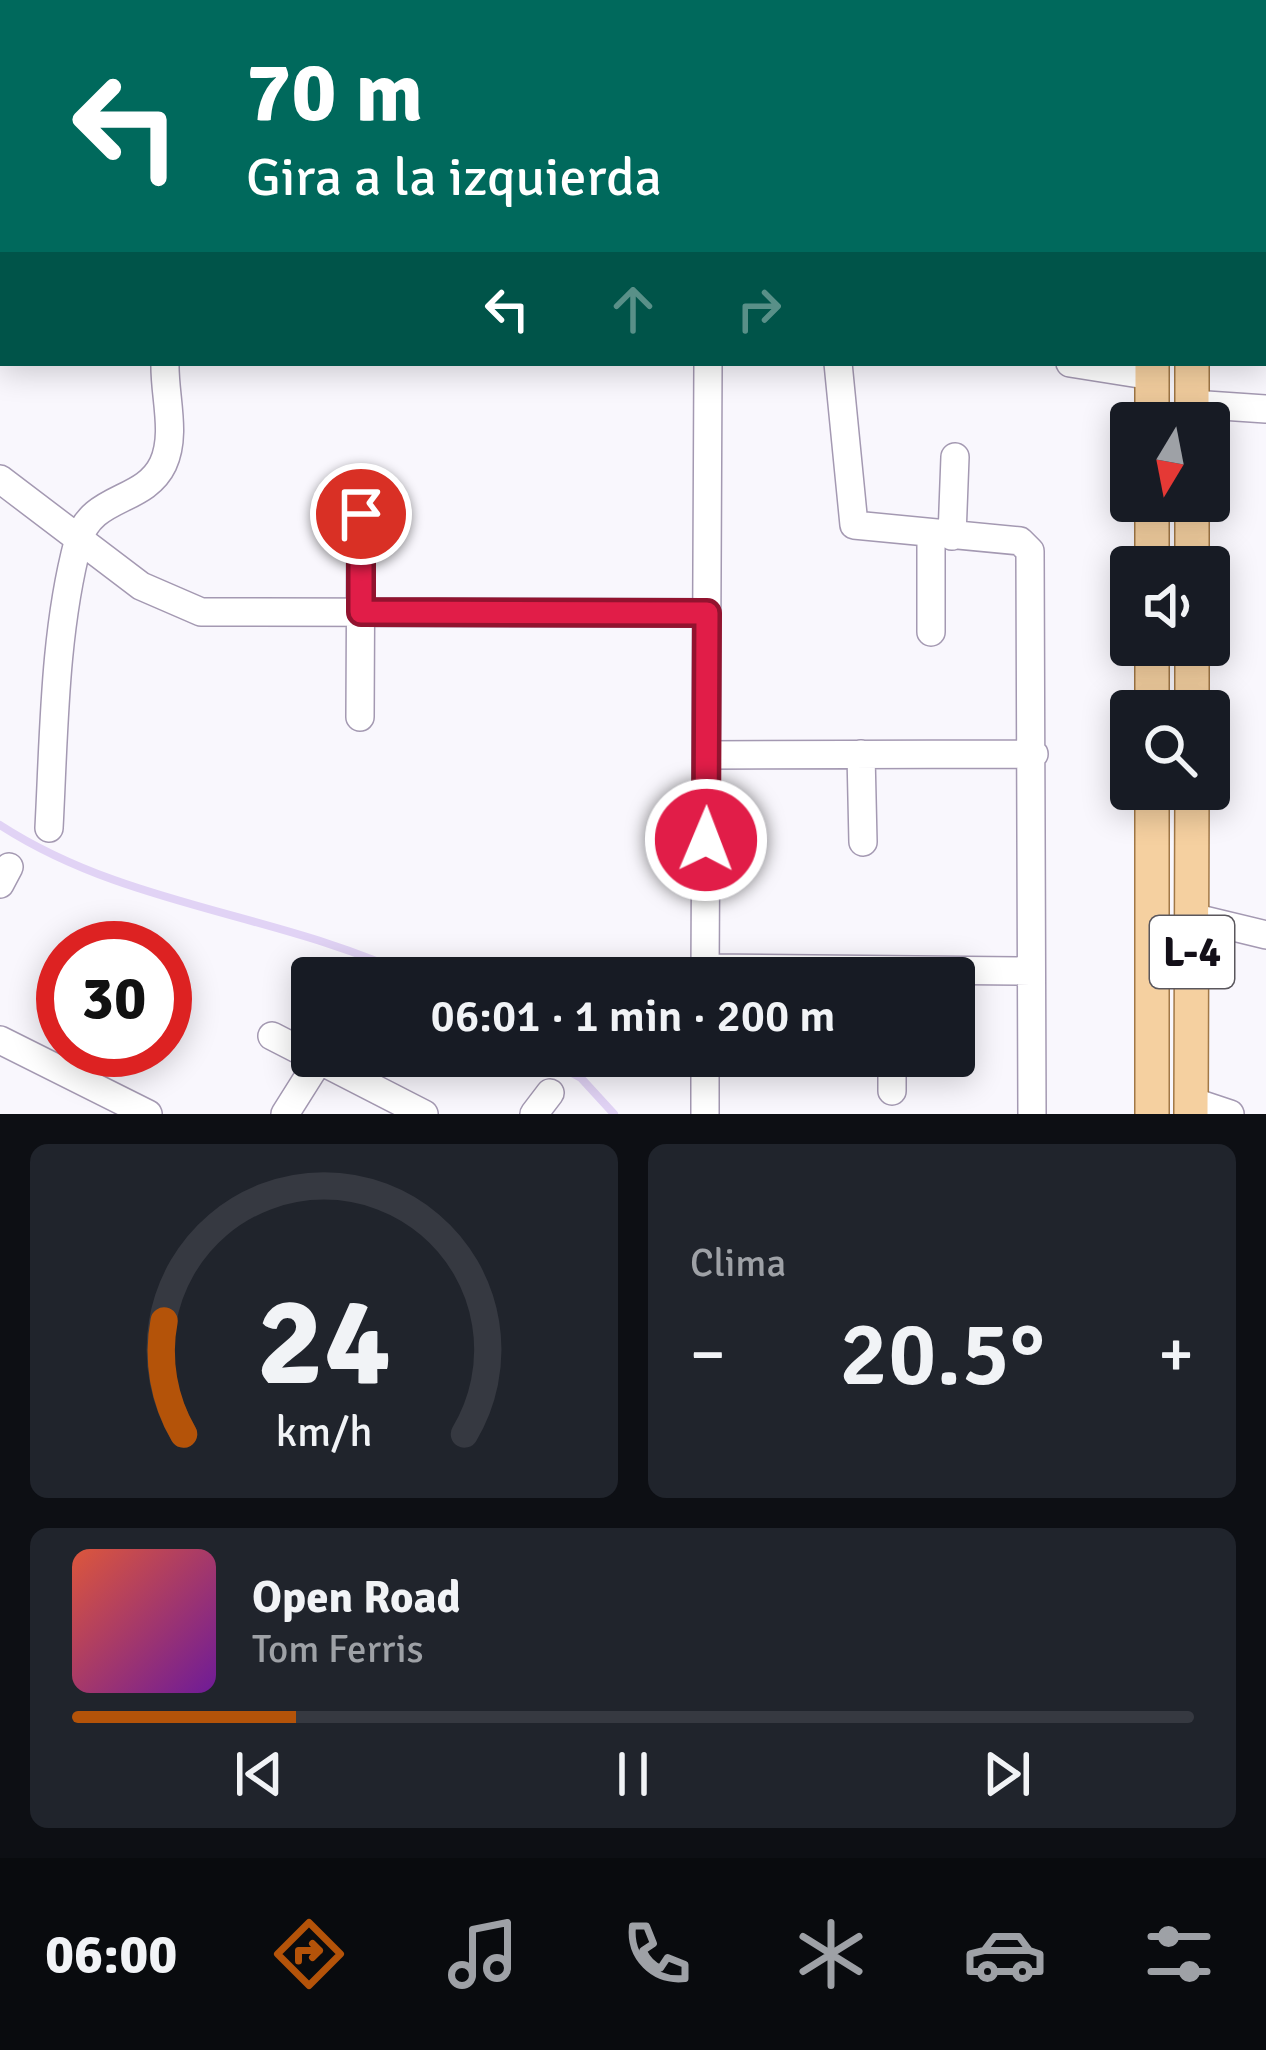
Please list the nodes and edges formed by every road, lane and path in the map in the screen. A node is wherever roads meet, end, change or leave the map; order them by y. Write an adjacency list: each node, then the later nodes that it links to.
1 (165, 366): 15 (street)
2 (708, 366): 17 (street)
3 (838, 366): 14 (street)
4 (1105, 366): 6 (street)
5 (1192, 366): 8 (main road)
6 (1152, 370): 7 (main road)
7 (1152, 402)
8 (1192, 402)
9 (1266, 409): 10 (street)
10 (1230, 411)
11 (955, 457): 14 (street)
12 (0, 479): 15 (street)
13 (361, 514): 16 (street)
14 (941, 535): 18 (street); 22 (street)
15 (79, 538): 16 (street); 25 (street)
16 (361, 612): 17 (street); 19 (street)
17 (707, 613): 20 (street)
18 (932, 632)
19 (360, 717)
20 (707, 754): 21 (street); 29 (street)
21 (861, 754): 22 (street); 26 (street)
22 (1034, 754): 30 (street)
23 (1152, 810): 46 (main road, L-4)
24 (1192, 810): 27 (main road, L-4)
25 (49, 828)
26 (863, 842)
27 (1192, 917): 28 (street); 40 (main road, L-4)
28 (1266, 935)
29 (705, 957)
30 (1030, 971): 31 (street); 45 (street)
31 (975, 972)
32 (272, 1036): 34 (street)
33 (0, 1040): 41 (street)
34 (291, 1046)
35 (308, 1077): 42 (street)
36 (352, 1077): 43 (street)
37 (705, 1077): 44 (street)
38 (892, 1077): 39 (street)
39 (892, 1091)
40 (1191, 1107): 47 (street)
41 (148, 1114)
42 (285, 1114)
43 (424, 1114)
44 (705, 1114)
45 (1031, 1114)
46 (1152, 1114)
47 (1230, 1114)

